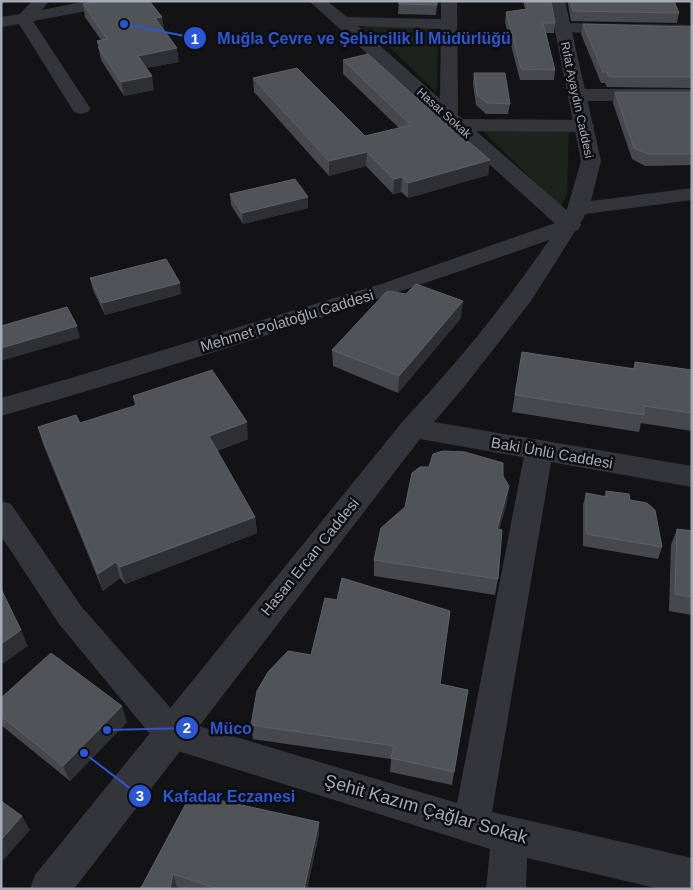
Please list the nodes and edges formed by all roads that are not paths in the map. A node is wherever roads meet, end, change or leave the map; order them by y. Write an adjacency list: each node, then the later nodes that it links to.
1 (41, 1): 7 (street)
2 (114, 1): 7 (street)
3 (317, 1): 10 (street, Hasat Sokak)
4 (375, 1): 8 (street)
5 (449, 1): 11 (street)
6 (557, 1): 12 (street, Rıfat Ayaydın Caddesi)
7 (24, 18): 9 (street); 16 (street)
8 (374, 21): 10 (street); 11 (street)
9 (1, 22)
10 (343, 22): 17 (street, Hasat Sokak)
11 (449, 24): 17 (street)
12 (563, 28): 13 (street); 14 (street, Rıfat Ayaydın Caddesi)
13 (692, 30)
14 (577, 94): 15 (street); 18 (street, Rıfat Ayaydın Caddesi)
15 (692, 95)
16 (81, 108)
17 (453, 121): 18 (street); 20 (street, Hasat Sokak)
18 (584, 126): 20 (street, Rıfat Ayaydın Caddesi)
19 (692, 194): 20 (street, Mehmet Polatoğlu Caddesi)
20 (574, 217): 21 (street, Mehmet Polatoğlu Caddesi); 22 (street, Hasan Ercan Caddesi)
21 (1, 406)
22 (413, 428): 23 (street, Baki Ünlü Caddesi); 26 (street, Hasan Ercan Caddesi)
23 (539, 451): 24 (street, Baki Ünlü Caddesi); 27 (street)
24 (692, 477)
25 (1, 512): 26 (street)
26 (171, 734): 27 (street, Şehit Kazım Çağlar Sokak); 30 (street, Hasan Ercan Caddesi)
27 (471, 826): 28 (street, Şehit Kazım Çağlar Sokak)
28 (510, 834): 29 (street, Şehit Kazım Çağlar Sokak); 31 (street)
29 (692, 877)
30 (49, 889)
31 (506, 889)

